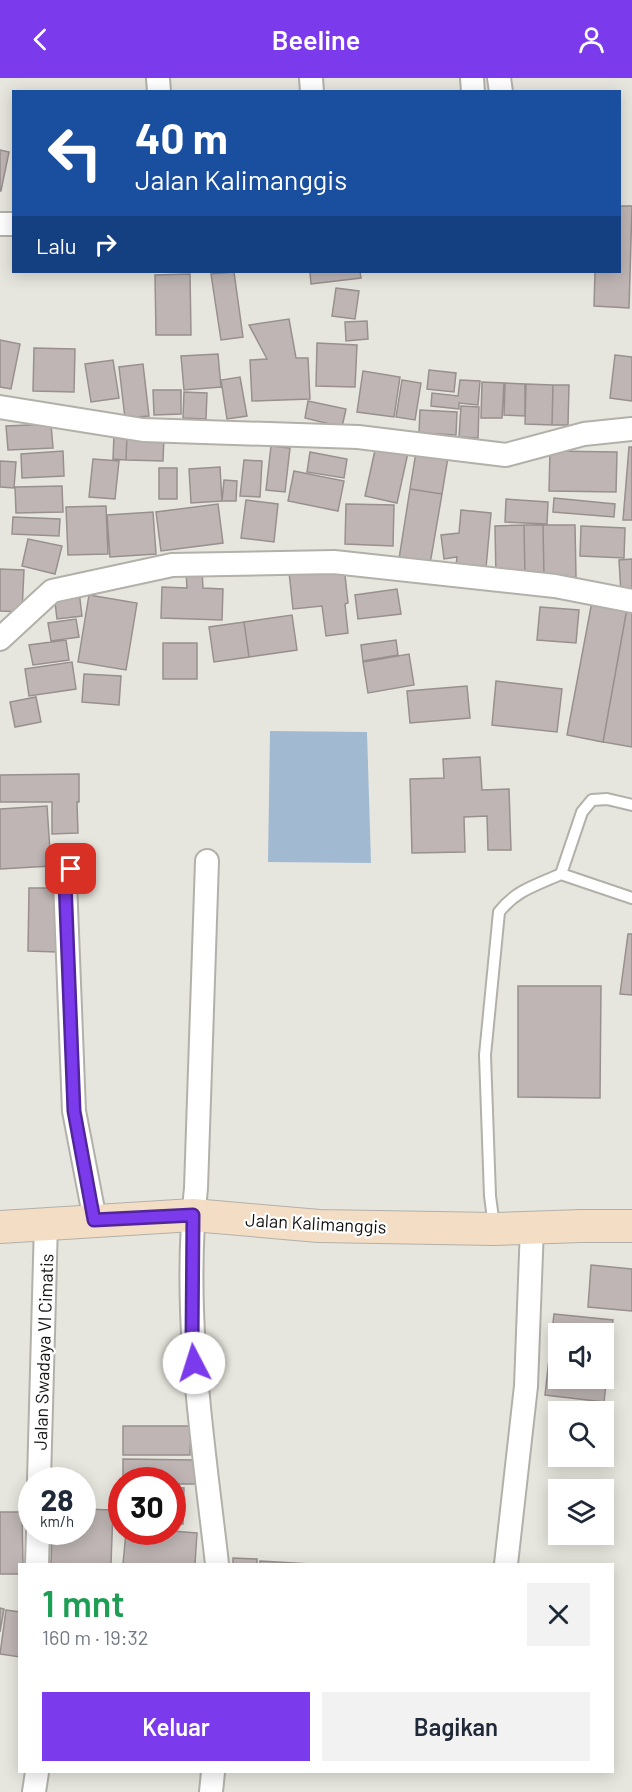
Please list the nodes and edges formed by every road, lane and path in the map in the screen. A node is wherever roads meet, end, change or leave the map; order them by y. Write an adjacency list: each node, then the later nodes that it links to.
1 (0, 407): 2 (street)
2 (632, 429)
3 (632, 601): 4 (street)
4 (0, 639)
5 (632, 806): 8 (lane)
6 (76, 857): 11 (street)
7 (207, 861): 10 (street)
8 (561, 874): 9 (lane); 16 (lane)
9 (632, 898)
10 (193, 1215): 11 (main road, Jalan Kalimanggis); 16 (main road, Jalan Kalimanggis); 20 (street)
11 (94, 1220): 12 (main road, Jalan Kalimanggis)
12 (46, 1223): 14 (main road, Jalan Kalimanggis); 17 (street, Jalan Swadaya VI Cimatis)
13 (632, 1226): 15 (main road, Jalan Kalimanggis)
14 (0, 1227)
15 (532, 1227): 16 (main road, Jalan Kalimanggis); 21 (street)
16 (495, 1229)
17 (39, 1467)
18 (38, 1545): 19 (street)
19 (37, 1563)
20 (217, 1563)
21 (506, 1563)
22 (37, 1773): 24 (street)
23 (213, 1773): 25 (street)
24 (34, 1792)
25 (211, 1792)

